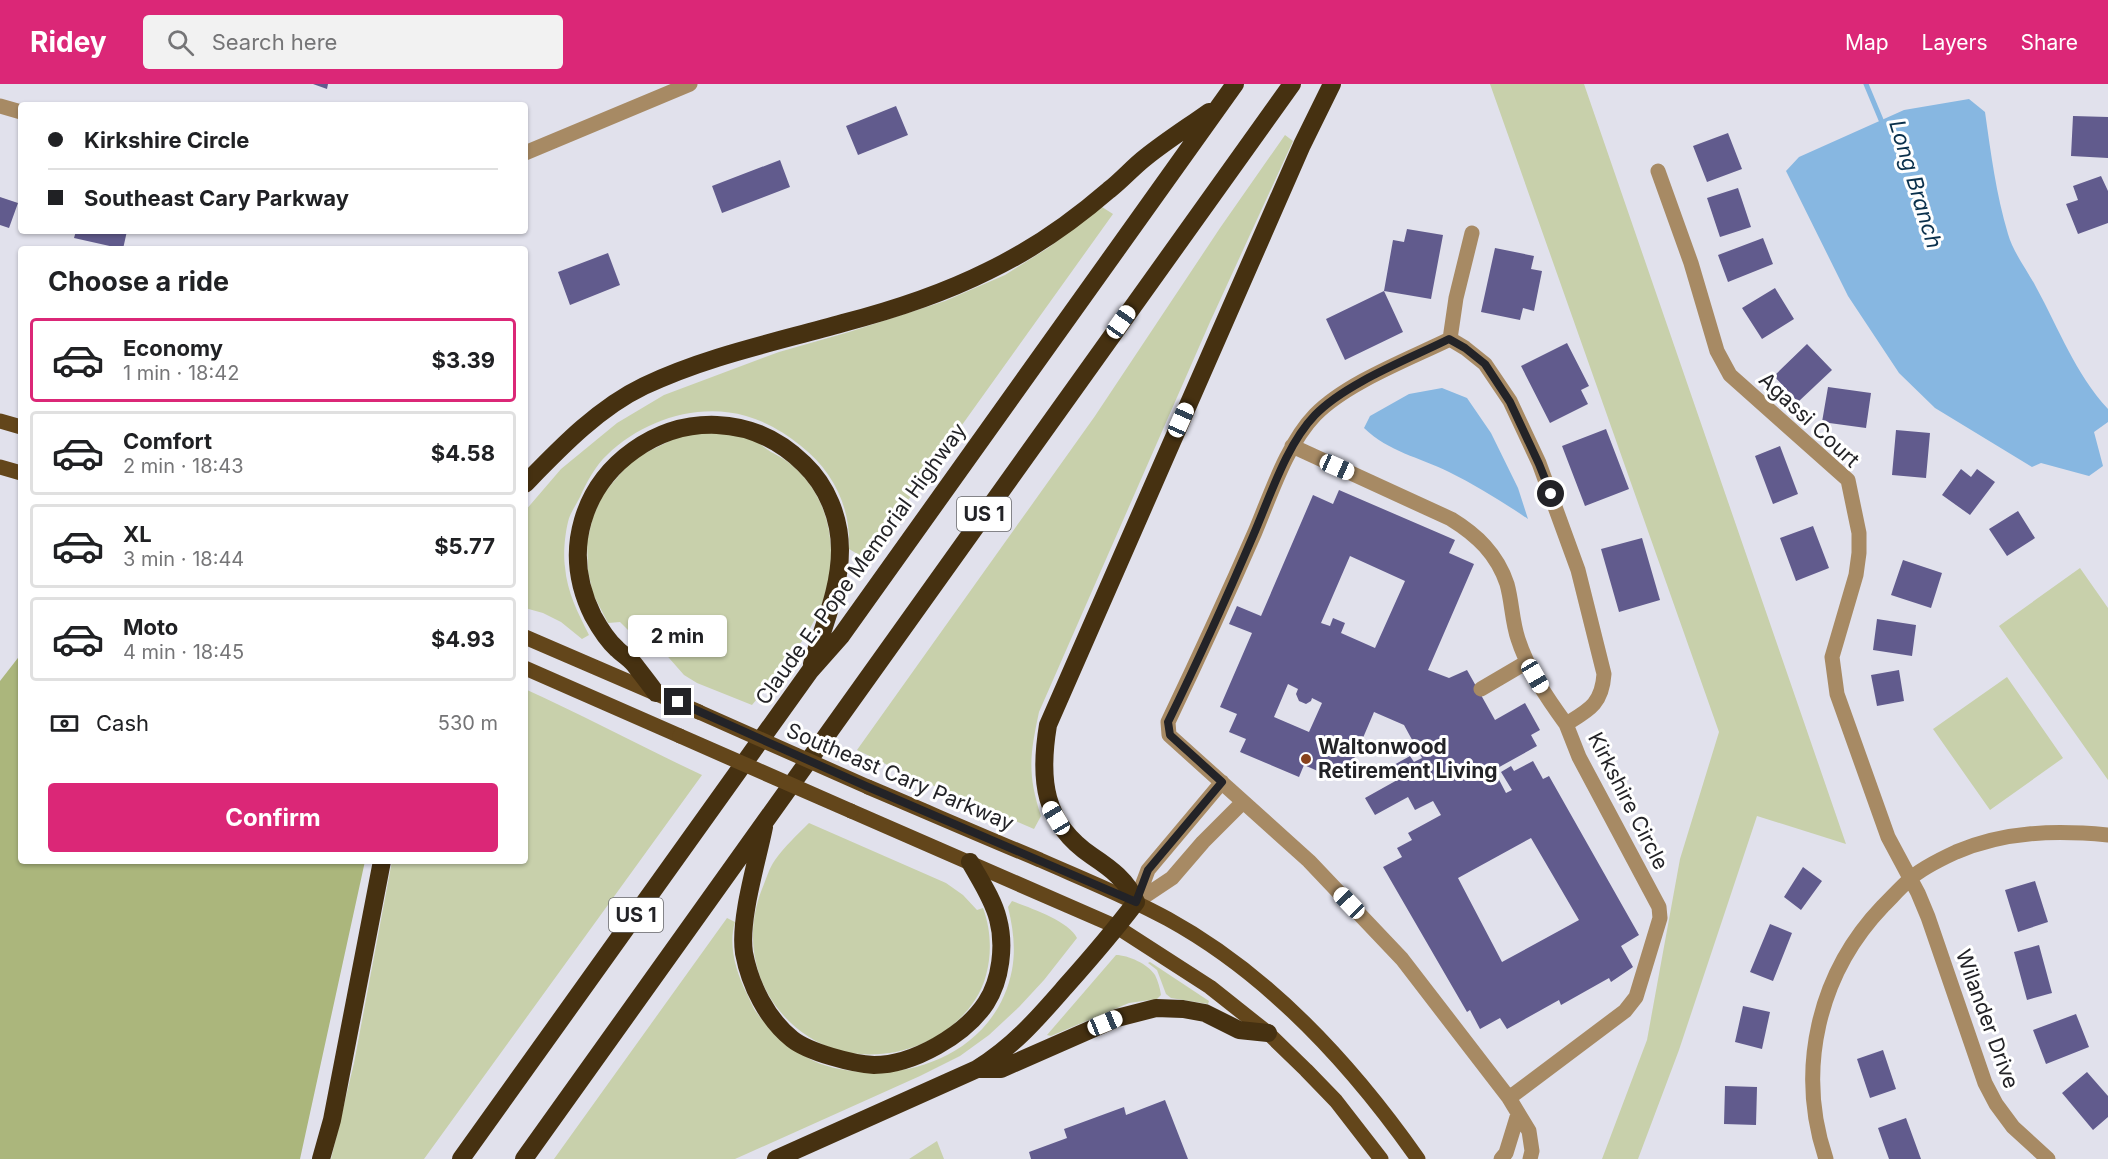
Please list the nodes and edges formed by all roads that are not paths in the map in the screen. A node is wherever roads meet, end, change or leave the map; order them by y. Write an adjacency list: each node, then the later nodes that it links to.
1 (690, 84): 8 (street)
2 (1235, 84): 5 (highway, Claude E. Pope Memorial Highway / US 1)
3 (1292, 84): 27 (highway, US 1)
4 (1332, 84): 32 (highway)
5 (1220, 104): 17 (highway); 21 (highway, Claude E. Pope Memorial Highway / US 1)
6 (0, 106): 7 (street)
7 (18, 111)
8 (528, 152)
9 (1658, 171): 31 (street, Agassi Court)
10 (1472, 233): 11 (street)
11 (1449, 339): 14 (street); 24 (street, Kirkshire Circle)
12 (0, 421): 13 (main road)
13 (18, 426)
14 (1292, 446): 19 (street); 25 (street)
15 (0, 467): 16 (main road)
16 (18, 472)
17 (528, 481)
18 (528, 638): 23 (main road, Southeast Cary Parkway)
19 (1527, 662): 22 (street); 24 (street)
20 (528, 669): 29 (main road, bridge)
21 (810, 671): 23 (highway); 39 (highway, Claude E. Pope Memorial Highway / US 1)
22 (1480, 689)
23 (656, 693): 32 (main road, Southeast Cary Parkway, bridge)
24 (1566, 724): 36 (street, Kirkshire Circle)
25 (1222, 782): 26 (street); 32 (street)
26 (1243, 802): 32 (street); 36 (street)
27 (765, 820): 29 (highway); 40 (highway, US 1)
28 (2108, 835): 31 (street)
29 (970, 862): 33 (main road)
30 (381, 864): 38 (highway)
31 (1910, 878): 46 (street); 47 (street, Wilander Drive)
32 (1136, 902): 33 (highway); 43 (main road, Southeast Cary Parkway)
33 (1117, 927): 34 (main road); 35 (highway)
34 (1268, 1033): 35 (highway); 42 (main road)
35 (977, 1069): 41 (highway)
36 (1509, 1098): 37 (street)
37 (1518, 1114): 44 (street); 45 (street)
38 (321, 1159)
39 (461, 1159)
40 (524, 1159)
41 (776, 1159)
42 (1381, 1159)
43 (1418, 1159)
44 (1501, 1159)
45 (1530, 1159)
46 (1826, 1159)
47 (2048, 1159)

